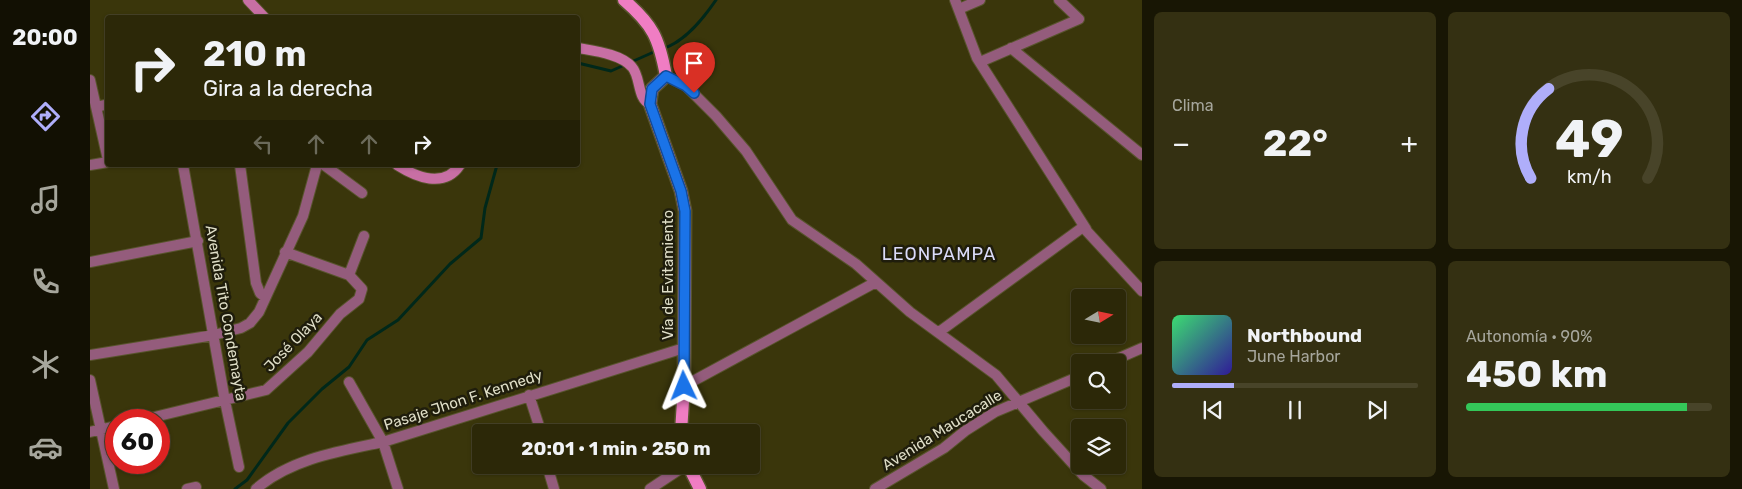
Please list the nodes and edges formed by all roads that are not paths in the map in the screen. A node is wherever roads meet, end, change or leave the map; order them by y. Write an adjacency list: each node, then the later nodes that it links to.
1 (248, 0): 6 (main road)
2 (624, 0): 10 (main road)
3 (980, 0): 5 (street)
4 (1059, 0): 7 (street)
5 (957, 5): 9 (street)
6 (262, 15)
7 (1011, 48): 9 (street); 16 (street)
8 (580, 49): 12 (main road, Vía de Evitamiento)
9 (980, 62): 26 (street)
10 (666, 76): 12 (main road); 32 (street)
11 (90, 80): 14 (street)
12 (650, 104): 37 (main road, Vía de Evitamiento)
13 (105, 105): 14 (street)
14 (97, 107): 15 (street)
15 (105, 147)
16 (1142, 154)
17 (105, 162): 18 (street)
18 (90, 165)
19 (183, 167): 28 (street, Avenida Tito Condemayta)
20 (240, 167): 34 (street)
21 (317, 167): 29 (street)
22 (327, 167): 25 (street)
23 (401, 167): 24 (main road)
24 (458, 167)
25 (362, 193)
26 (1086, 229): 33 (street); 35 (street)
27 (364, 236): 31 (street)
28 (198, 241): 30 (street); 36 (street, Avenida Tito Condemayta)
29 (285, 252): 31 (street); 34 (street)
30 (90, 262)
31 (349, 275): 47 (street, José Olaya)
32 (876, 282): 35 (street); 44 (street)
33 (1142, 291)
34 (265, 297): 36 (street)
35 (939, 332): 46 (street)
36 (214, 335): 39 (street); 47 (street, Avenida Tito Condemayta)
37 (684, 348): 44 (main road, Vía de Evitamiento); 45 (street, Pasaje Jhon F. Kennedy)
38 (1142, 348): 40 (street)
39 (90, 355)
40 (1126, 355)
41 (90, 380): 51 (street)
42 (1071, 380): 46 (street, Avenida Maucacalle)
43 (349, 382): 52 (street)
44 (684, 386): 50 (main road, Vía de Evitamiento)
45 (529, 395): 49 (street); 52 (street, Pasaje Jhon F. Kennedy)
46 (1019, 400): 63 (street, Avenida Maucacalle); 64 (street)
47 (225, 401): 48 (street, José Olaya); 53 (street, Avenida Tito Condemayta)
48 (170, 414)
49 (538, 424)
50 (682, 424)
51 (95, 431): 57 (street)
52 (383, 442): 58 (street, Pasaje Jhon F. Kennedy); 59 (street)
53 (239, 467)
54 (549, 474): 60 (street)
55 (673, 474): 61 (street)
56 (692, 474): 62 (main road)
57 (114, 489)
58 (256, 489)
59 (398, 489)
60 (554, 489)
61 (650, 489)
62 (700, 489)
63 (876, 489)
64 (1101, 489)

